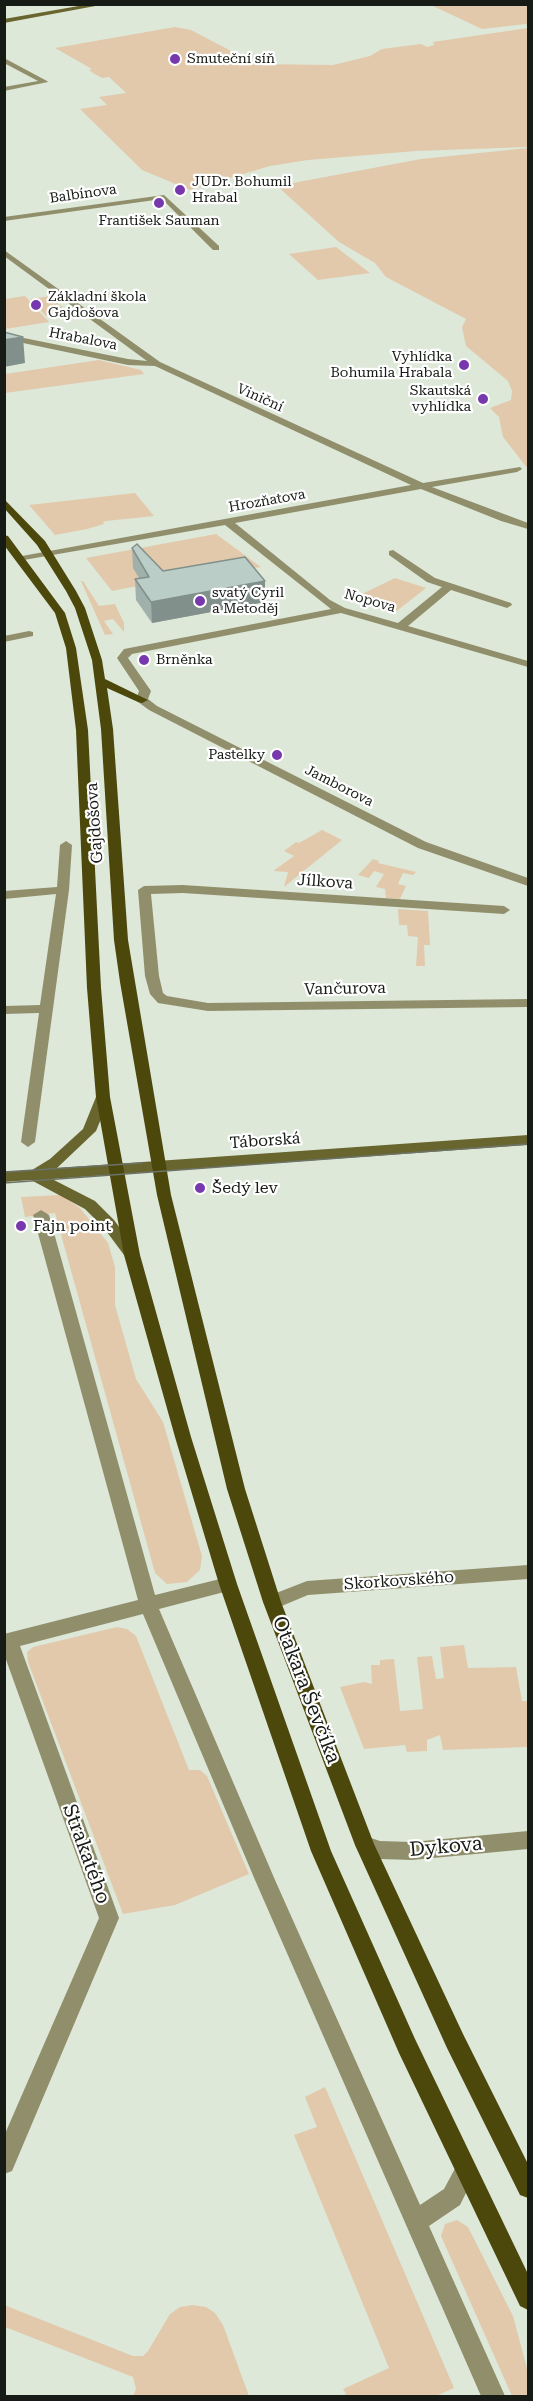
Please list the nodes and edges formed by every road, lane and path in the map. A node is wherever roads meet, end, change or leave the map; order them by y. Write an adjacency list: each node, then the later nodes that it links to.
1 (98, 5): 2 (street)
2 (4, 21)
3 (4, 60): 4 (street)
4 (4, 89)
5 (4, 219): 6 (street, Balbínova)
6 (216, 248)
7 (4, 252): 9 (street, Viniční)
8 (4, 336): 9 (street, Hrabalova)
9 (157, 364): 11 (street, Viniční)
10 (517, 469): 11 (street, Hrozňatova)
11 (423, 487): 13 (street, Hrozňatova); 14 (street, Viniční)
12 (4, 502): 17 (main road, Gajdošova)
13 (227, 522): 17 (street, Hrozňatova); 21 (street, Nopova)
14 (528, 526)
15 (4, 538): 18 (main road, Gajdošova)
16 (393, 553): 19 (street)
17 (49, 554): 18 (street, Hrozňatova); 26 (main road, Gajdošova)
18 (22, 559): 37 (main road, Gajdošova)
19 (448, 587): 20 (street); 22 (street)
20 (507, 605)
21 (341, 610): 22 (street, Nopova); 27 (street)
22 (401, 626): 25 (street, Nopova)
23 (29, 634): 24 (street)
24 (4, 639)
25 (528, 664)
26 (101, 681): 27 (main road); 40 (main road, Gajdošova)
27 (142, 700): 29 (street, Jamborova)
28 (66, 846): 30 (street, Gajdošova)
29 (528, 882)
30 (63, 890): 31 (street); 35 (street, Gajdošova)
31 (4, 895)
32 (504, 910): 33 (street, Jílkova)
33 (163, 1000): 34 (street, Vančurova)
34 (528, 1003)
35 (47, 1009): 36 (street); 39 (street, Gajdošova)
36 (4, 1010)
37 (103, 1097): 41 (main road, Gajdošova); 42 (street)
38 (528, 1140): 40 (street, Táborská)
39 (28, 1142)
40 (159, 1166): 41 (street, Táborská); 48 (main road, Otakara Ševčíka)
41 (115, 1169): 42 (street, Táborská); 45 (main road, Otakara Ševčíka)
42 (32, 1175): 43 (street, Táborská); 45 (street)
43 (4, 1177)
44 (41, 1215): 49 (street)
45 (132, 1255): 47 (main road, Otakara Ševčíka)
46 (528, 1572): 48 (street, Skorkovského)
47 (228, 1584): 49 (street); 54 (main road, Otakara Ševčíka)
48 (272, 1602): 52 (main road, Otakara Ševčíka)
49 (148, 1606): 50 (street); 56 (street)
50 (7, 1641): 53 (street, Strakatého)
51 (528, 1840): 52 (street, Dykova)
52 (365, 1845): 55 (main road, Otakara Ševčíka)
53 (4, 2163)
54 (466, 2171): 56 (street); 57 (main road, Otakara Ševčíka)
55 (528, 2187)
56 (417, 2221): 58 (street)
57 (528, 2298)
58 (493, 2397)

